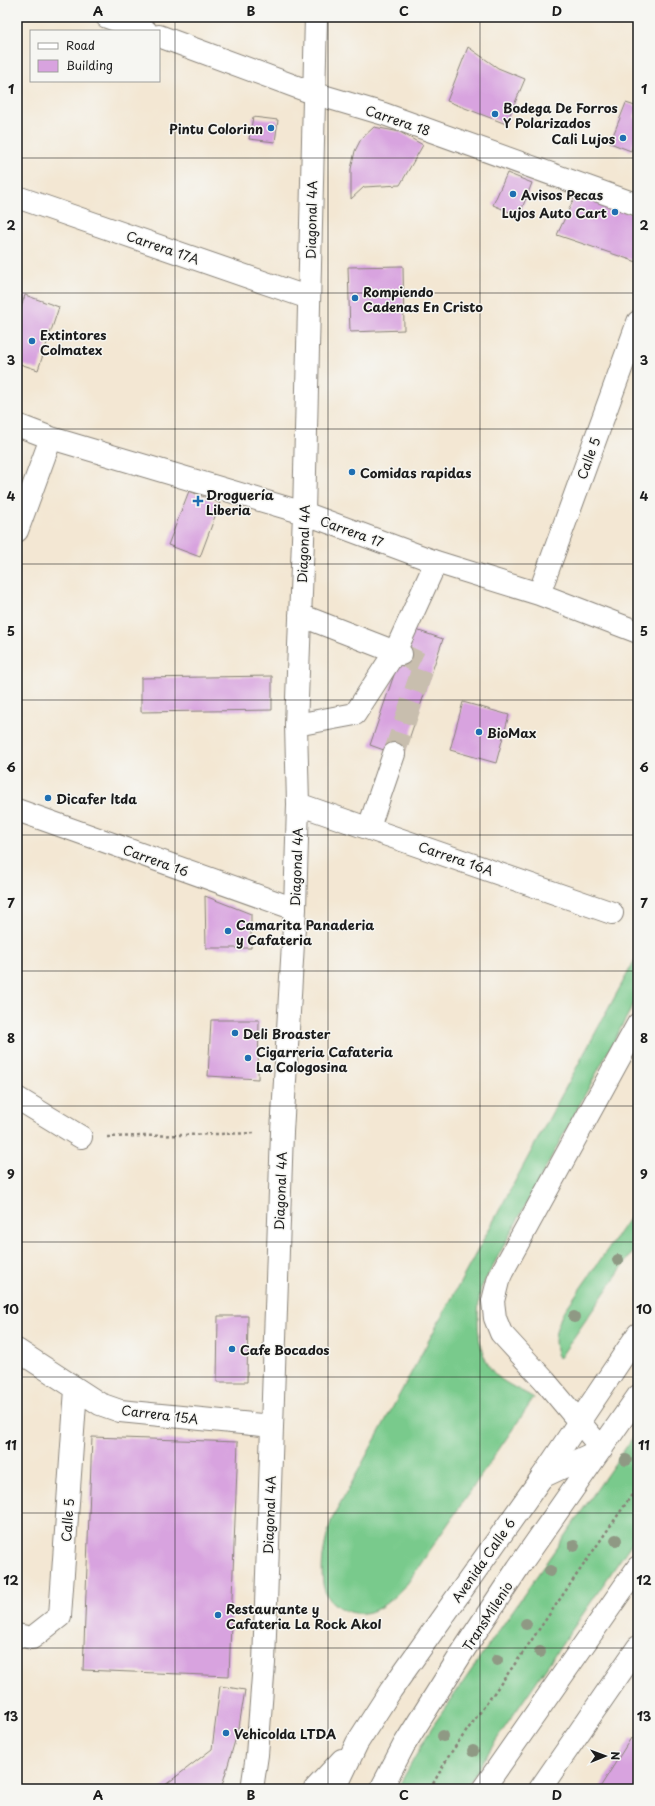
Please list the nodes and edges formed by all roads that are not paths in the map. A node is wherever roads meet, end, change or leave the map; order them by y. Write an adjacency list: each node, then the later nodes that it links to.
1 (107, 17): 3 (street)
2 (316, 17): 5 (street, Diagonal 4A)
3 (143, 30)
4 (160, 36): 5 (street, Carrera 18)
5 (313, 93): 7 (street, Carrera 18); 8 (street, Diagonal 4A)
6 (17, 197): 8 (street, Carrera 17A)
7 (638, 205)
8 (309, 298): 12 (street, Diagonal 4A)
9 (638, 322): 15 (street, Calle 5)
10 (17, 425): 11 (street, Carrera 17)
11 (51, 438): 12 (street, Carrera 17); 13 (street)
12 (304, 513): 14 (street, Carrera 17); 16 (street, Diagonal 4A)
13 (17, 531)
14 (436, 562): 15 (street, Carrera 17); 18 (street)
15 (539, 594): 17 (street, Carrera 17)
16 (300, 615): 18 (street); 19 (street, Diagonal 4A)
17 (638, 632)
18 (398, 653): 19 (street)
19 (296, 725): 21 (street, Diagonal 4A)
20 (394, 754): 23 (street)
21 (298, 804): 23 (street, Carrera 16A); 24 (street, Diagonal 4A)
22 (17, 810): 24 (street, Carrera 16)
23 (369, 827): 25 (street, Carrera 16A)
24 (295, 909): 34 (street, Diagonal 4A)
25 (612, 913)
26 (638, 1024): 33 (street)
27 (17, 1098): 28 (street)
28 (81, 1138)
29 (638, 1334): 33 (street, Avenida Calle 6)
30 (17, 1350): 31 (street, Carrera 15A)
31 (76, 1388): 34 (street, Carrera 15A); 38 (street, Calle 5)
32 (638, 1396): 35 (street, TransMilenio)
33 (579, 1423): 35 (street); 36 (street, Avenida Calle 6)
34 (272, 1426): 41 (street, Diagonal 4A)
35 (602, 1449): 36 (street); 44 (street, TransMilenio)
36 (542, 1477): 40 (street, Avenida Calle 6)
37 (638, 1567): 45 (street)
38 (24, 1637)
39 (638, 1647): 46 (street)
40 (358, 1743): 42 (street); 43 (street, Avenida Calle 6)
41 (252, 1789)
42 (315, 1789)
43 (335, 1789)
44 (382, 1789)
45 (483, 1789)
46 (540, 1789)

